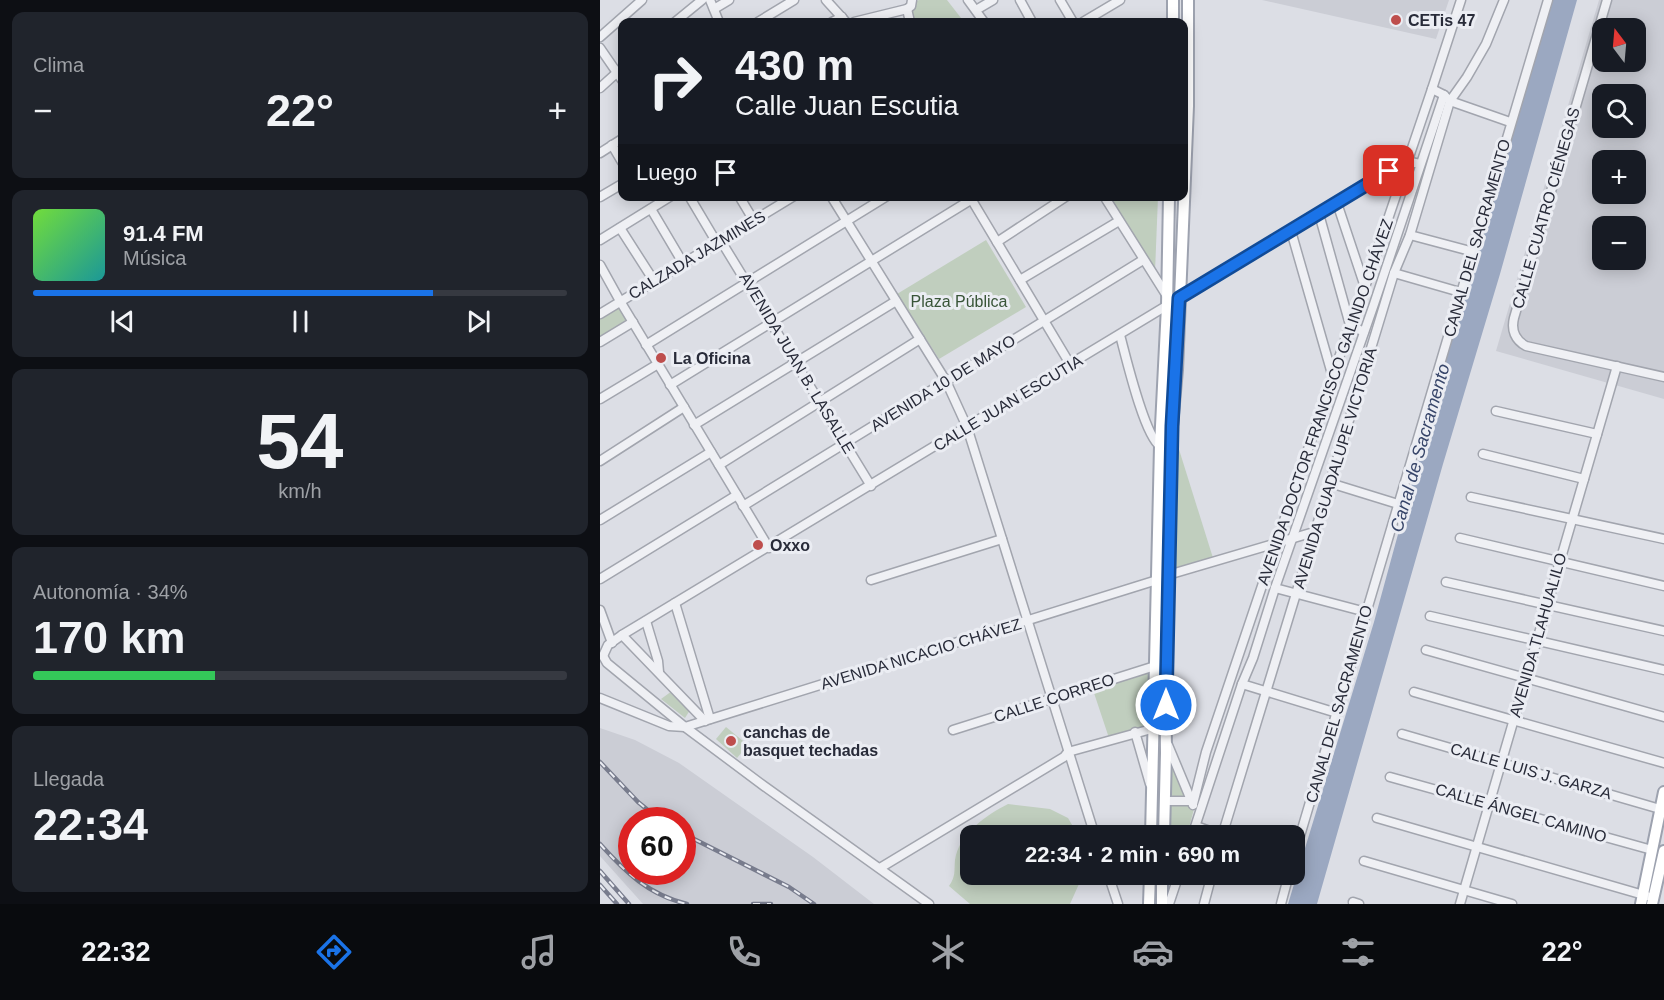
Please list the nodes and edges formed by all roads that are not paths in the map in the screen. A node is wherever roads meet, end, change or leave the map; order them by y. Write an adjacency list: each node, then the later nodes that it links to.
1 (642, 0): 22 (street)
2 (702, 0): 23 (street)
3 (710, 0): 20 (street)
4 (729, 0): 20 (street)
5 (794, 0): 25 (street)
6 (969, 0): 21 (street)
7 (993, 0): 21 (street)
8 (1020, 0): 29 (street)
9 (1060, 0): 30 (street)
10 (1120, 0): 18 (street)
11 (1173, 0): 32 (main road)
12 (1461, 0): 40 (street, AVENIDA DOCTOR FRANCISCO GALINDO CHÁVEZ)
13 (1504, 0): 41 (street)
14 (1548, 0): 42 (street, CANAL DEL SACRAMENTO)
15 (1607, 0): 105 (street, CALLE CUATRO CIÉNEGAS)
16 (828, 1): 26 (street)
17 (1186, 1): 33 (main road)
18 (1105, 4): 31 (street)
19 (910, 5): 27 (street)
20 (714, 9): 24 (street)
21 (976, 10): 28 (street)
22 (622, 18)
23 (680, 18)
24 (717, 18)
25 (765, 18)
26 (842, 18)
27 (867, 18)
28 (981, 18)
29 (1030, 18)
30 (1071, 18)
31 (1088, 18)
32 (1173, 18)
33 (1186, 18)
34 (618, 21): 35 (street)
35 (600, 37)
36 (600, 48): 37 (street)
37 (618, 69)
38 (618, 75): 39 (street)
39 (600, 88)
40 (1432, 89): 41 (street); 47 (street, AVENIDA DOCTOR FRANCISCO GALINDO CHÁVEZ)
41 (1447, 98): 42 (street); 48 (street, AVENIDA DOCTOR FRANCISCO GALINDO CHÁVEZ); 73 (street, AVENIDA GUADALUPE VICTORIA)
42 (1510, 122): 77 (street, CANAL DEL SACRAMENTO)
43 (618, 141): 44 (street)
44 (612, 145): 45 (street); 46 (street)
45 (600, 153)
46 (618, 155)
47 (1406, 161): 48 (street); 64 (street, CALLE JUAN ESCUTIA); 86 (street, AVENIDA DOCTOR FRANCISCO GALINDO CHÁVEZ)
48 (1420, 164): 97 (street, AVENIDA DOCTOR FRANCISCO GALINDO CHÁVEZ)
49 (618, 185): 50 (street)
50 (600, 196)
51 (663, 201): 66 (street)
52 (692, 201): 75 (street, AVENIDA JUAN B. LASALLE)
53 (742, 201): 68 (street)
54 (778, 201): 65 (street)
55 (786, 201): 65 (street, CALZADA JAZMINES)
56 (834, 201): 70 (street)
57 (879, 201): 70 (street)
58 (968, 201): 79 (street)
59 (975, 201): 76 (street)
60 (1059, 201): 76 (street)
61 (1107, 201): 69 (street)
62 (1169, 201): 90 (main road)
63 (1183, 201): 88 (main road)
64 (1337, 203): 67 (street, CALLE JUAN ESCUTIA); 86 (street)
65 (780, 205): 68 (street, CALZADA JAZMINES)
66 (651, 209): 71 (street); 80 (street)
67 (1319, 214): 72 (street, CALLE JUAN ESCUTIA); 96 (street)
68 (754, 221): 75 (street, CALZADA JAZMINES)
69 (1119, 221): 78 (street); 83 (street)
70 (847, 222): 79 (street); 85 (street)
71 (620, 228): 74 (street); 84 (street)
72 (1291, 231): 88 (street, CALLE JUAN ESCUTIA); 106 (street)
73 (1410, 235): 77 (street); 82 (street, AVENIDA GUADALUPE VICTORIA)
74 (600, 240)
75 (719, 242): 80 (street, CALZADA JAZMINES); 85 (street, AVENIDA JUAN B. LASALLE)
76 (997, 242): 83 (street)
77 (1474, 252): 87 (street, CANAL DEL SACRAMENTO)
78 (1143, 260): 90 (street); 93 (street, AVENIDA 10 DE MAYO)
79 (873, 261): 89 (street); 95 (street)
80 (683, 263): 84 (street, CALZADA JAZMINES)
81 (600, 265): 91 (street)
82 (1394, 273): 87 (street); 124 (street, AVENIDA GUADALUPE VICTORIA)
83 (1020, 280): 93 (street)
84 (654, 281): 91 (street, CALZADA JAZMINES)
85 (748, 282): 95 (street, AVENIDA JUAN B. LASALLE); 101 (street)
86 (1365, 287): 96 (street, AVENIDA DOCTOR FRANCISCO GALINDO CHÁVEZ)
87 (1460, 292): 128 (street, CANAL DEL SACRAMENTO)
88 (1179, 298): 90 (street, CALLE JUAN ESCUTIA); 140 (main road)
89 (896, 301): 99 (street); 102 (street)
90 (1167, 301): 98 (street, CALLE JUAN ESCUTIA); 118 (main road)
91 (620, 302): 92 (street, CALZADA JAZMINES); 94 (street)
92 (600, 314)
93 (1044, 321): 104 (street); 108 (street, AVENIDA 10 DE MAYO)
94 (633, 322): 100 (street); 101 (street)
95 (772, 322): 102 (street, AVENIDA JUAN B. LASALLE); 109 (street)
96 (1350, 325): 97 (street); 106 (street, AVENIDA DOCTOR FRANCISCO GALINDO CHÁVEZ)
97 (1364, 332): 133 (street, AVENIDA DOCTOR FRANCISCO GALINDO CHÁVEZ)
98 (1120, 334): 104 (street, CALLE JUAN ESCUTIA); 118 (street)
99 (921, 339): 108 (street); 111 (street)
100 (600, 342)
101 (646, 345): 103 (street)
102 (795, 363): 111 (street, AVENIDA JUAN B. LASALLE); 114 (street)
103 (658, 364): 109 (street); 110 (street)
104 (1071, 364): 115 (street, CALLE JUAN ESCUTIA)
105 (1617, 366): 107 (street, CALLE CUATRO CIÉNEGAS); 116 (street, AVENIDA TLAHUALILO)
106 (1333, 375): 137 (street, AVENIDA DOCTOR FRANCISCO GALINDO CHÁVEZ)
107 (1664, 377)
108 (946, 381): 115 (street); 117 (street, AVENIDA 10 DE MAYO)
109 (670, 385): 112 (street)
110 (600, 399)
111 (820, 402): 117 (street, AVENIDA JUAN B. LASALLE); 122 (street)
112 (684, 407): 114 (street); 121 (street)
113 (1496, 411): 116 (street)
114 (694, 425): 119 (street)
115 (967, 427): 125 (street, CALLE JUAN ESCUTIA); 136 (street)
116 (1597, 434): 123 (street, AVENIDA TLAHUALILO)
117 (846, 443): 125 (street, AVENIDA JUAN B. LASALLE); 129 (street, AVENIDA 10 DE MAYO)
118 (1160, 446): 143 (main road)
119 (711, 452): 122 (street); 131 (street)
120 (1483, 454): 123 (street)
121 (600, 460)
122 (719, 465): 126 (street)
123 (1584, 478): 130 (street, AVENIDA TLAHUALILO)
124 (1330, 483): 128 (street); 132 (street, AVENIDA GUADALUPE VICTORIA)
125 (871, 486): 138 (street, CALLE JUAN ESCUTIA)
126 (737, 495): 129 (street); 141 (street)
127 (1471, 497): 130 (street)
128 (1398, 504): 151 (street, CANAL DEL SACRAMENTO)
129 (743, 506): 138 (street)
130 (1572, 519): 135 (street); 139 (street, AVENIDA TLAHUALILO)
131 (600, 520)
132 (1314, 532): 133 (street); 147 (street, AVENIDA GUADALUPE VICTORIA)
133 (1293, 538): 137 (street); 146 (street, AVENIDA DOCTOR FRANCISCO GALINDO CHÁVEZ)
134 (1460, 538): 139 (street)
135 (1664, 539)
136 (1002, 540): 142 (street); 154 (street)
137 (1277, 542): 140 (street); 160 (street, AVENIDA DOCTOR FRANCISCO GALINDO CHÁVEZ)
138 (769, 548): 148 (street, CALLE JUAN ESCUTIA)
139 (1560, 562): 145 (street); 149 (street, AVENIDA TLAHUALILO)
140 (1168, 575): 155 (main road)
141 (600, 579)
142 (871, 580)
143 (1157, 580): 154 (street, AVENIDA NICACIO CHÁVEZ); 155 (main road); 164 (main road)
144 (1446, 582): 149 (street)
145 (1664, 586)
146 (1275, 588): 147 (street); 163 (street, AVENIDA DOCTOR FRANCISCO GALINDO CHÁVEZ)
147 (1296, 594): 151 (street); 169 (street, AVENIDA GUADALUPE VICTORIA)
148 (675, 603): 153 (street, CALLE JUAN ESCUTIA); 176 (street)
149 (1547, 605): 156 (street); 158 (street, AVENIDA TLAHUALILO)
150 (600, 610): 159 (street)
151 (1366, 612): 173 (street, CANAL DEL SACRAMENTO)
152 (1431, 616): 158 (street)
153 (646, 621): 157 (street, CALLE JUAN ESCUTIA); 166 (street)
154 (1027, 621): 172 (street); 176 (street, AVENIDA NICACIO CHÁVEZ)
155 (1167, 631): 179 (main road)
156 (1664, 631)
157 (622, 635): 159 (street, CALLE JUAN ESCUTIA); 166 (street)
158 (1537, 640): 165 (street); 167 (street, AVENIDA TLAHUALILO)
159 (612, 643): 162 (street, CALLE JUAN ESCUTIA)
160 (1242, 647): 163 (street); 193 (street, AVENIDA DOCTOR FRANCISCO GALINDO CHÁVEZ)
161 (1426, 650): 167 (street)
162 (601, 656): 174 (street)
163 (1254, 658): 168 (street, AVENIDA DOCTOR FRANCISCO GALINDO CHÁVEZ)
164 (1155, 666): 172 (street, CALLE CORREO); 181 (main road)
165 (1664, 670)
166 (659, 672): 176 (street)
167 (1526, 678): 175 (street); 177 (street, AVENIDA TLAHUALILO)
168 (1242, 684): 169 (street); 196 (street, AVENIDA DOCTOR FRANCISCO GALINDO CHÁVEZ)
169 (1266, 692): 173 (street); 202 (street, AVENIDA GUADALUPE VICTORIA)
170 (1414, 692): 177 (street)
171 (600, 698): 178 (street)
172 (1051, 699): 182 (street, CALLE CORREO); 186 (street)
173 (1337, 712): 203 (street, CANAL DEL SACRAMENTO)
174 (670, 714): 178 (street); 180 (street)
175 (1664, 717)
176 (708, 720): 180 (street, AVENIDA NICACIO CHÁVEZ)
177 (1514, 720): 187 (street, AVENIDA TLAHUALILO); 188 (street)
178 (660, 722): 180 (street)
179 (1166, 725): 181 (street); 185 (main road)
180 (685, 727): 208 (street)
181 (1153, 728): 183 (street); 190 (main road)
182 (953, 730)
183 (1135, 732): 186 (street); 190 (street)
184 (1402, 734): 187 (street, CALLE LUIS J. GARZA)
185 (1166, 741): 192 (main road); 193 (street)
186 (1068, 753): 198 (street); 208 (street)
187 (1501, 763): 194 (street, AVENIDA TLAHUALILO); 195 (street, CALLE LUIS J. GARZA)
188 (1664, 763)
189 (1390, 777): 194 (street, CALLE ÁNGEL CAMINO)
190 (1152, 789): 199 (main road)
191 (1664, 792): 195 (main road)
192 (1165, 801): 193 (street); 200 (main road)
193 (1192, 802): 196 (street)
194 (1489, 804): 204 (street, AVENIDA TLAHUALILO); 205 (street, CALLE ÁNGEL CAMINO)
195 (1660, 809): 205 (main road)
196 (1200, 813): 201 (street, AVENIDA DOCTOR FRANCISCO GALINDO CHÁVEZ)
197 (1377, 818): 204 (street)
198 (1091, 825)
199 (1151, 825)
200 (1164, 825)
201 (1196, 825)
202 (1225, 825)
203 (1303, 825)
204 (1477, 847): 215 (street, AVENIDA TLAHUALILO); 216 (street)
205 (1652, 850): 216 (main road)
206 (1664, 851): 216 (main road)
207 (1364, 861): 215 (street)
208 (880, 868): 217 (street)
209 (1112, 885): 218 (street)
210 (1150, 885): 219 (main road)
211 (1162, 885): 220 (main road)
212 (1175, 885): 221 (street)
213 (1209, 885): 222 (street)
214 (1286, 885): 223 (street)
215 (1464, 890): 224 (street, AVENIDA TLAHUALILO); 225 (street)
216 (1647, 900)
217 (929, 904)
218 (1118, 904)
219 (1149, 904)
220 (1162, 904)
221 (1169, 904)
222 (1204, 904)
223 (1281, 904)
224 (1460, 904)
225 (1512, 904)

